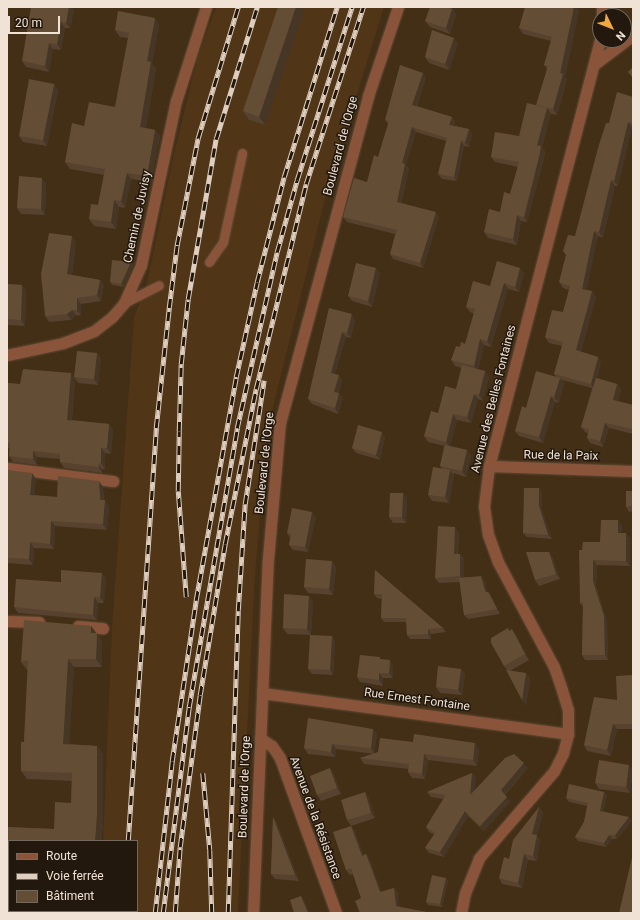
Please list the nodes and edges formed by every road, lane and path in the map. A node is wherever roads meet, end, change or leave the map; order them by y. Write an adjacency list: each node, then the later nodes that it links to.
1 (206, 7): 9 (street, Chemin de Juvisy)
2 (398, 7): 19 (street, Boulevard de l'Orge)
3 (633, 35): 5 (street)
4 (599, 48): 5 (street, Avenue des Belles Fontaines)
5 (596, 64): 11 (street, Avenue des Belles Fontaines)
6 (242, 153): 7 (lane)
7 (209, 262)
8 (159, 285): 9 (lane)
9 (124, 303): 10 (street, Chemin de Juvisy)
10 (7, 355)
11 (489, 466): 13 (street, Rue de la Paix); 20 (street, Avenue des Belles Fontaines)
12 (7, 468): 14 (street)
13 (633, 471)
14 (113, 481)
15 (7, 622): 16 (street)
16 (51, 623)
17 (66, 624): 18 (street)
18 (103, 628)
19 (262, 693): 20 (street, Rue Ernest Fontaine); 21 (street, Boulevard de l'Orge)
20 (568, 734): 24 (street, Avenue des Belles Fontaines)
21 (260, 738): 22 (street, Boulevard de l'Orge); 23 (street, Avenue de la Résistance)
22 (253, 913)
23 (336, 913)
24 (461, 913)

